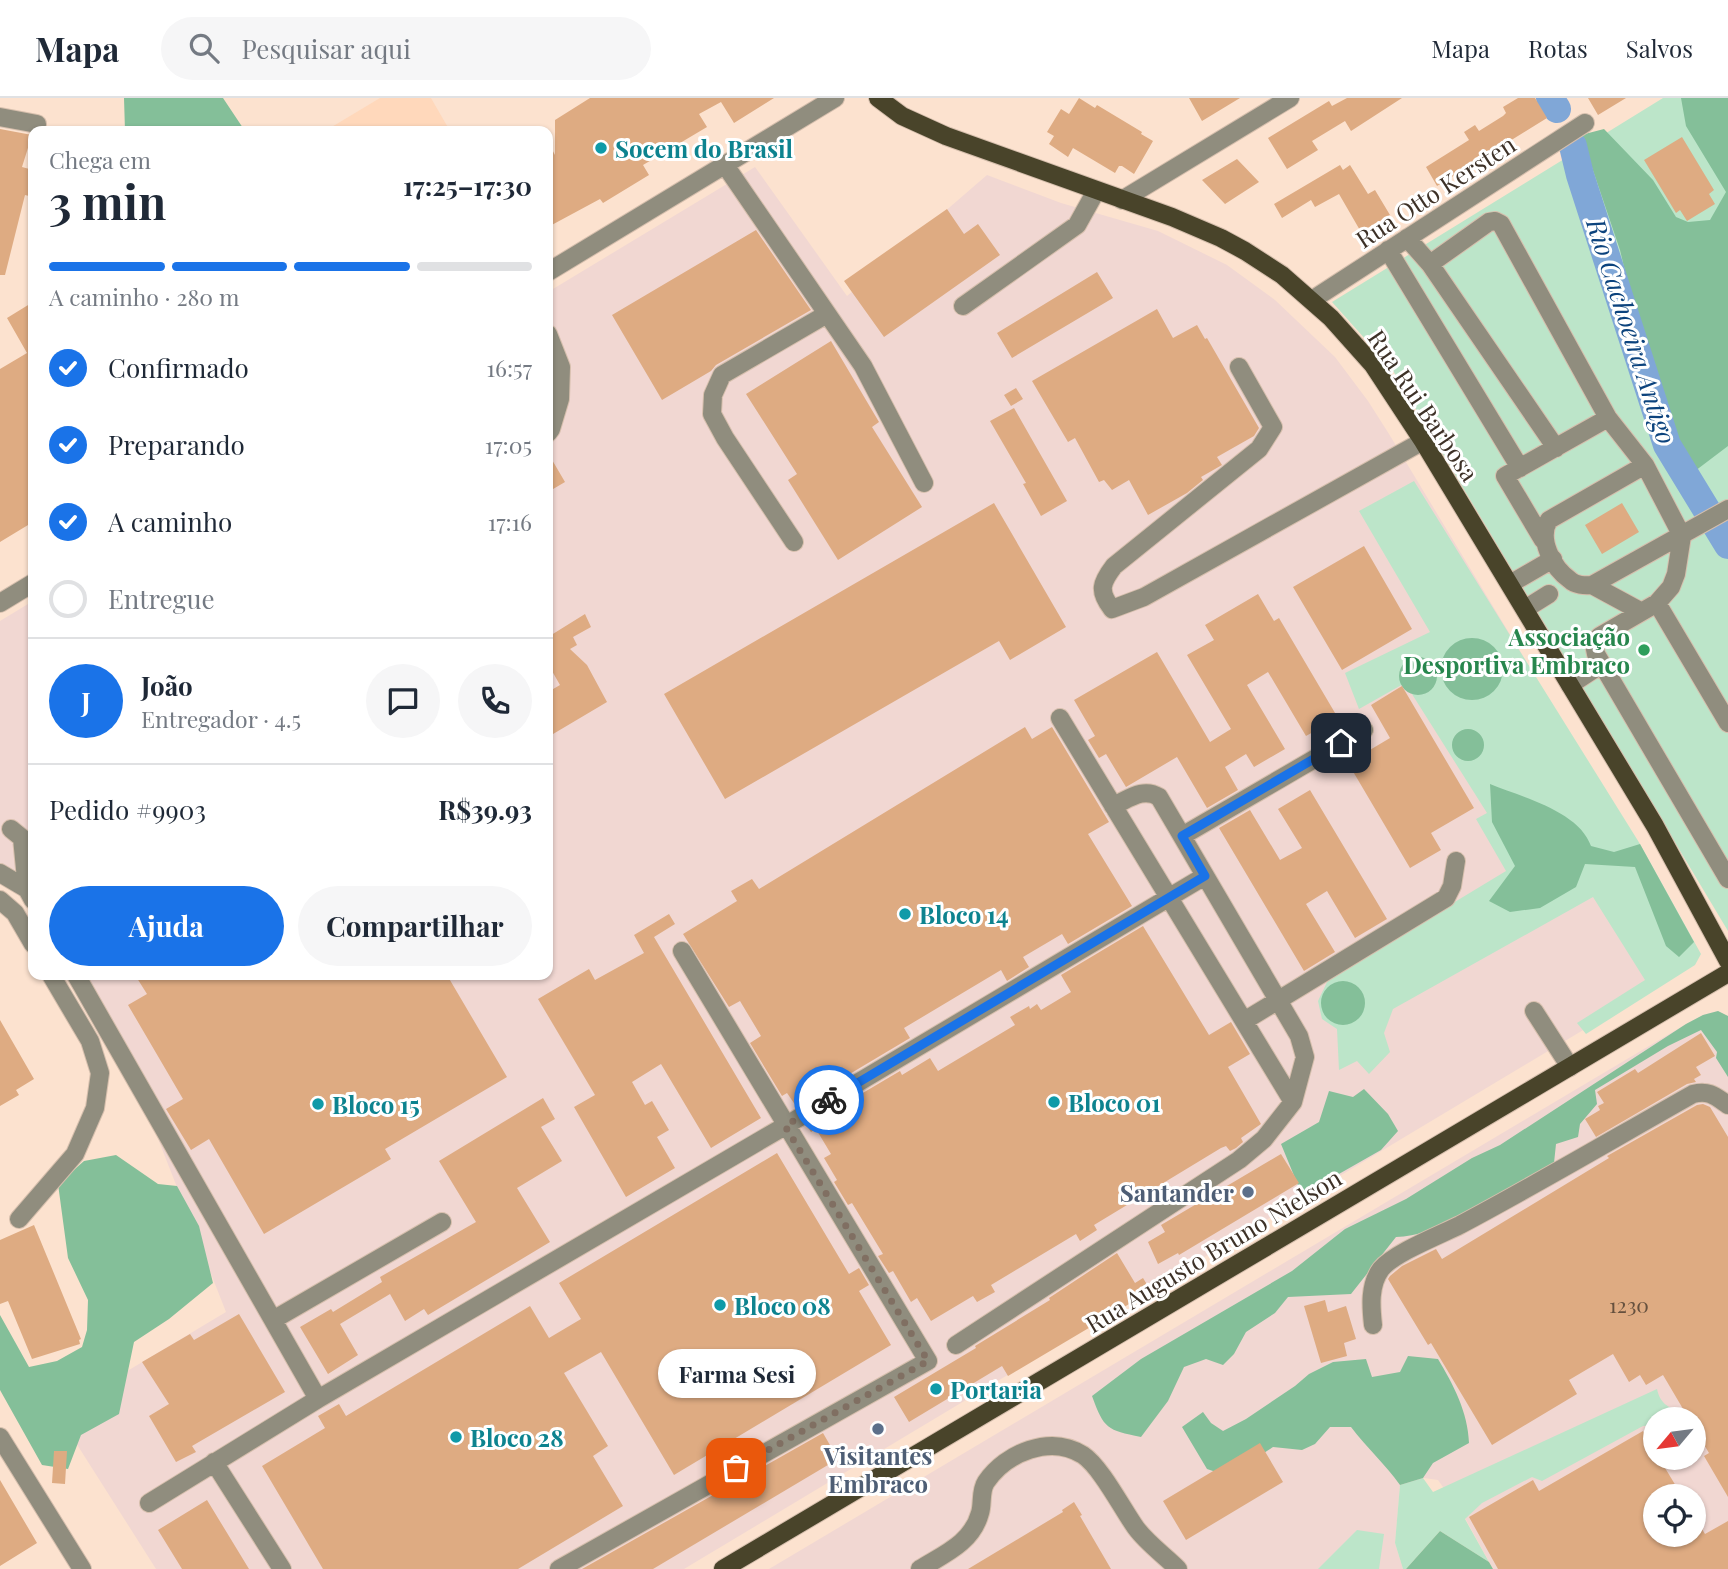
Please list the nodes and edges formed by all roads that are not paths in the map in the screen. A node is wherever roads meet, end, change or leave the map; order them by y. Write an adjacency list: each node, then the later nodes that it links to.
1 (835, 98): 7 (street)
2 (878, 98): 8 (main road, Rua Rui Barbosa)
3 (1290, 98): 9 (street)
4 (0, 117): 6 (street)
5 (1584, 122): 10 (street, Rua Otto Kersten)
6 (37, 124)
7 (725, 165): 13 (street); 16 (street)
8 (1096, 191): 9 (main road, Rua Rui Barbosa); 15 (street)
9 (1122, 200): 14 (main road, Rua Rui Barbosa)
10 (1407, 238): 11 (street, Rua Otto Kersten); 12 (street)
11 (1388, 250): 14 (street, Rua Otto Kersten); 24 (street)
12 (1430, 264): 19 (street); 22 (street)
13 (553, 269)
14 (1312, 300): 21 (main road, Rua Rui Barbosa)
15 (963, 306)
16 (827, 314): 25 (street); 29 (street)
17 (553, 347): 20 (street)
18 (1239, 367): 21 (street)
19 (1608, 418): 22 (street); 23 (street)
20 (553, 422)
21 (1423, 441): 31 (main road, Rua Rui Barbosa)
22 (1556, 448): 24 (street)
23 (1645, 465): 27 (street); 28 (street)
24 (1513, 472): 28 (street)
25 (924, 483)
26 (1727, 510): 27 (street)
27 (1687, 533): 32 (street); 36 (street)
28 (1543, 540): 30 (street)
29 (794, 542)
30 (1553, 559): 31 (street); 34 (street)
31 (1510, 584): 37 (main road, Rua Rui Barbosa)
32 (1592, 585): 34 (street); 38 (street)
33 (28, 586): 35 (street)
34 (1560, 587): 37 (street)
35 (0, 603)
36 (1657, 603): 38 (street); 41 (street)
37 (1525, 609): 40 (main road, Rua Rui Barbosa)
38 (1640, 611): 39 (street)
39 (1602, 664): 40 (street); 50 (street)
40 (1570, 685): 57 (main road, Rua Rui Barbosa)
41 (1726, 717)
42 (1060, 718): 44 (street)
43 (1363, 730): 46 (street)
44 (1113, 806): 46 (street); 53 (street)
45 (11, 829): 51 (street)
46 (1182, 836): 49 (street)
47 (1456, 861): 61 (street)
48 (0, 873): 52 (street)
49 (1205, 876): 53 (street); 61 (street)
50 (1728, 879)
51 (28, 881)
52 (28, 894)
53 (1169, 898): 63 (street); 67 (street)
54 (0, 900): 55 (street)
55 (28, 935)
56 (682, 951): 67 (street)
57 (1728, 961)
58 (1728, 973): 64 (main road, Rua Augusto Bruno Nielson)
59 (54, 980): 68 (street)
60 (79, 980): 70 (street)
61 (1279, 999): 63 (street); 65 (street)
62 (1534, 1011): 64 (street)
63 (1244, 1021): 65 (street)
64 (1570, 1067): 80 (main road, Rua Augusto Bruno Nielson)
65 (1293, 1102): 72 (street)
66 (1728, 1105): 71 (street)
67 (785, 1126): 73 (street); 79 (street)
68 (19, 1219)
69 (442, 1222): 70 (street)
70 (273, 1320): 73 (street)
71 (1373, 1325)
72 (956, 1345)
73 (318, 1399): 75 (street)
74 (0, 1437): 77 (street)
75 (214, 1462): 76 (street); 78 (street)
76 (149, 1503)
77 (82, 1569)
78 (282, 1569)
79 (559, 1569)
80 (723, 1569)
81 (920, 1569): 82 (street)
82 (1178, 1569)

